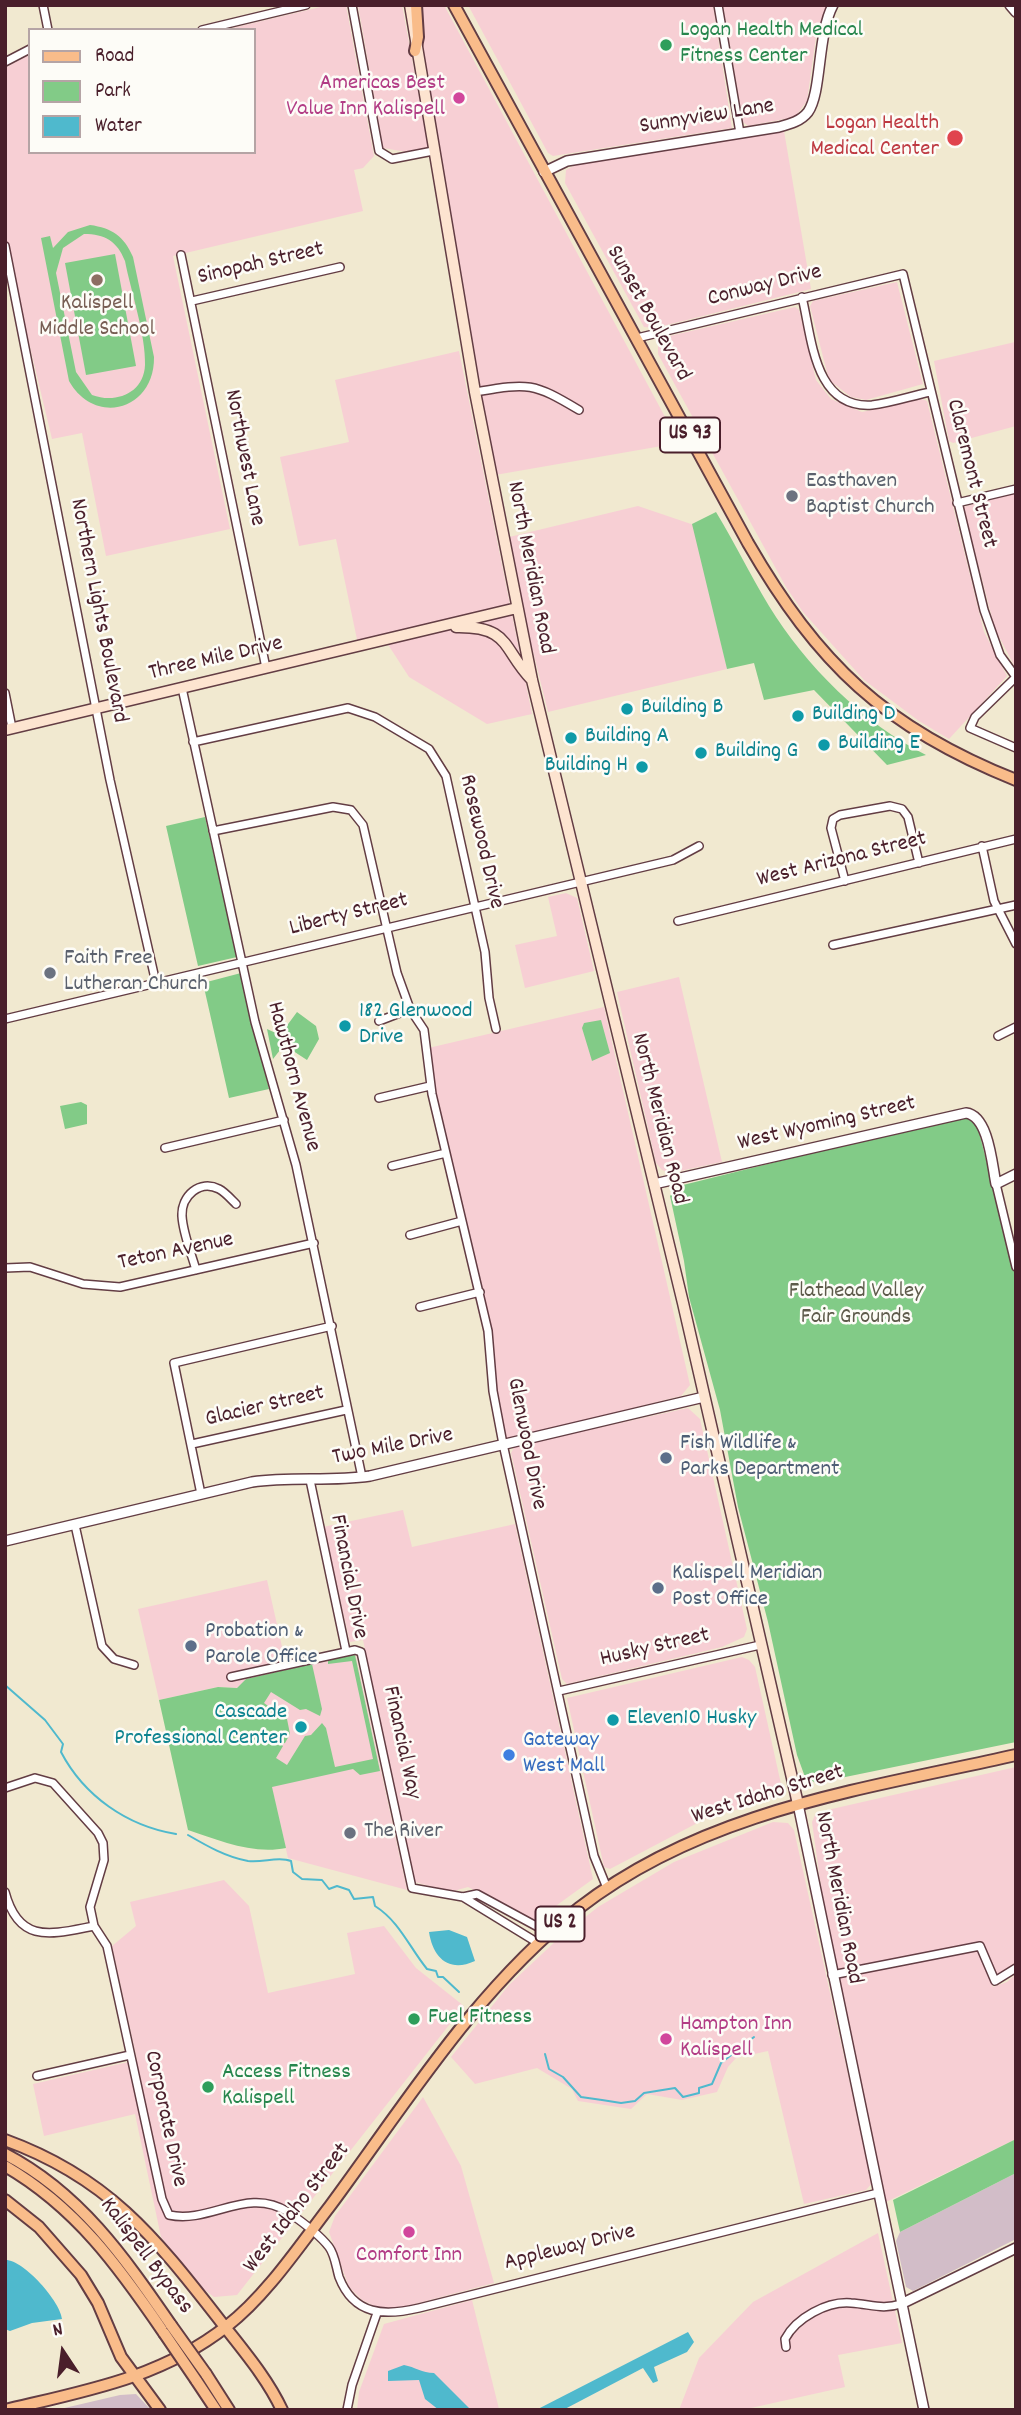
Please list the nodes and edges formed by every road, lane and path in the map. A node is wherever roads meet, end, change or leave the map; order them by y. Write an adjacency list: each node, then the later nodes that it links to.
1 (43, 5): 11 (street)
2 (306, 5): 12 (street)
3 (352, 5): 17 (street)
4 (410, 5): 14 (main road, North Meridian Road)
5 (416, 5): 14 (main road)
6 (454, 5): 18 (main road, Sunset Boulevard / US 93)
7 (718, 5): 16 (street)
8 (833, 5): 16 (street, Sunnyview Lane)
9 (1010, 5): 10 (street)
10 (1016, 12)
11 (48, 28)
12 (210, 28)
13 (28, 50): 15 (street)
14 (415, 51): 17 (main road, North Meridian Road)
15 (5, 62)
16 (740, 133): 18 (street, Sunnyview Lane)
17 (433, 151): 27 (main road, North Meridian Road)
18 (544, 172): 25 (main road, Sunset Boulevard / US 93)
19 (6, 251): 38 (street, Northern Lights Boulevard)
20 (181, 255): 24 (street, Northwest Lane)
21 (340, 267): 24 (street, Sinopah Street)
22 (903, 274): 23 (street, Conway Drive); 26 (street, Claremont Street)
23 (802, 298): 25 (street, Conway Drive); 26 (street)
24 (192, 301): 33 (street, Northwest Lane)
25 (637, 338): 42 (main road, Sunset Boulevard / US 93)
26 (930, 391): 30 (street, Claremont Street)
27 (475, 392): 28 (street); 31 (main road, North Meridian Road)
28 (579, 410)
29 (1016, 489): 30 (street)
30 (957, 503): 34 (street, Claremont Street)
31 (517, 608): 32 (main road, Three Mile Drive); 35 (main road, North Meridian Road)
32 (435, 628): 33 (main road, Three Mile Drive); 35 (main road, Three Mile Drive)
33 (266, 668): 36 (main road, Three Mile Drive)
34 (1016, 677): 41 (street)
35 (532, 680): 49 (main road, North Meridian Road)
36 (181, 688): 38 (main road, Three Mile Drive); 40 (street, Hawthorn Avenue)
37 (5, 693): 39 (street)
38 (96, 708): 39 (main road, Three Mile Drive); 58 (street, Northern Lights Boulevard)
39 (9, 729)
40 (193, 741): 43 (street, Hawthorn Avenue); 51 (street, Rosewood Drive)
41 (1016, 748)
42 (1016, 780)
43 (213, 831): 54 (street, Glenwood Drive); 57 (street, Hawthorn Avenue)
44 (1016, 839): 46 (street, West Arizona Street)
45 (699, 846): 49 (street, Liberty Street)
46 (982, 846): 47 (street, West Arizona Street); 52 (street)
47 (919, 863): 48 (street, West Arizona Street); 48 (street)
48 (845, 881): 53 (street, West Arizona Street)
49 (580, 882): 51 (street, Liberty Street); 72 (main road, North Meridian Road)
50 (1016, 905): 52 (street)
51 (475, 906): 54 (street, Liberty Street); 63 (street, Rosewood Drive)
52 (998, 909): 55 (street); 56 (street)
53 (678, 921)
54 (387, 926): 57 (street, Liberty Street); 59 (street, Glenwood Drive)
55 (1016, 944)
56 (833, 945)
57 (242, 963): 58 (street, Liberty Street); 67 (street, Hawthorn Avenue)
58 (156, 983): 60 (street, Liberty Street)
59 (410, 1009): 61 (street); 65 (street, Glenwood Drive)
60 (5, 1019)
61 (379, 1021)
62 (1016, 1027): 64 (street)
63 (496, 1029)
64 (998, 1036)
65 (430, 1086): 66 (street); 69 (street, Glenwood Drive)
66 (379, 1098)
67 (284, 1120): 68 (street); 77 (street, Hawthorn Avenue)
68 (165, 1148)
69 (446, 1153): 70 (street); 75 (street, Glenwood Drive)
70 (392, 1166)
71 (1016, 1174): 73 (street)
72 (654, 1184): 73 (street, West Wyoming Street); 84 (main road, North Meridian Road)
73 (996, 1184): 78 (street)
74 (236, 1204): 80 (street)
75 (462, 1221): 76 (street); 81 (street, Glenwood Drive)
76 (410, 1234)
77 (314, 1243): 80 (street, Teton Avenue); 83 (street, Hawthorn Avenue)
78 (1016, 1267)
79 (5, 1268): 80 (street, Teton Avenue)
80 (196, 1270)
81 (480, 1292): 82 (street); 87 (street, Glenwood Drive)
82 (420, 1307)
83 (332, 1326): 85 (street, Hawthorn Avenue); 86 (street)
84 (704, 1397): 87 (street, Two Mile Drive); 93 (main road, North Meridian Road)
85 (346, 1410): 86 (street, Glacier Street); 88 (street, Hawthorn Avenue)
86 (192, 1444): 90 (street)
87 (503, 1444): 88 (street, Two Mile Drive); 97 (street, Glenwood Drive)
88 (362, 1477): 89 (street, Two Mile Drive)
89 (310, 1480): 90 (street, Two Mile Drive); 94 (street, Financial Drive)
90 (201, 1494): 91 (street, Two Mile Drive)
91 (75, 1525): 92 (street, Two Mile Drive); 95 (street)
92 (5, 1541)
93 (760, 1645): 97 (street, Husky Street); 100 (main road, North Meridian Road)
94 (346, 1651): 96 (street, Financial Drive); 103 (street, Financial Way)
95 (134, 1665)
96 (232, 1677)
97 (559, 1691): 101 (street, Glenwood Drive)
98 (1016, 1755): 100 (main road, West Idaho Street / US 2)
99 (5, 1788): 104 (street, Corporate Drive)
100 (798, 1804): 101 (main road, West Idaho Street / US 2); 108 (street, North Meridian Road)
101 (607, 1888): 105 (main road, West Idaho Street / US 2)
102 (5, 1892): 104 (street)
103 (463, 1897): 105 (street, Financial Way); 106 (street, Financial Way)
104 (94, 1926): 109 (street, Corporate Drive)
105 (549, 1933): 106 (main road, West Idaho Street / US 2)
106 (538, 1943): 116 (main road, West Idaho Street / US 2)
107 (1016, 1968): 108 (street)
108 (832, 1975): 114 (street, North Meridian Road)
109 (130, 2055): 110 (street); 116 (street, Corporate Drive)
110 (37, 2076)
111 (5, 2140): 120 (main road)
112 (5, 2154): 121 (main road, Kalispell Bypass)
113 (5, 2166): 121 (main road, Kalispell Bypass)
114 (878, 2193): 118 (street, North Meridian Road); 119 (street, Appleway Drive)
115 (5, 2200): 124 (main road)
116 (312, 2231): 119 (street); 120 (main road, West Idaho Street / US 2)
117 (1016, 2248): 118 (street)
118 (901, 2304): 122 (street); 131 (street, North Meridian Road)
119 (377, 2313): 130 (street)
120 (226, 2328): 124 (main road, West Idaho Street / US 2); 129 (main road)
121 (168, 2329): 123 (main road, Kalispell Bypass, bridge)
122 (786, 2347)
123 (201, 2377): 127 (main road, Kalispell Bypass); 128 (main road, Kalispell Bypass)
124 (134, 2378): 125 (main road, West Idaho Street / US 2); 126 (main road)
125 (5, 2410)
126 (160, 2410)
127 (216, 2410)
128 (229, 2410)
129 (282, 2410)
130 (347, 2410)
131 (925, 2410)

